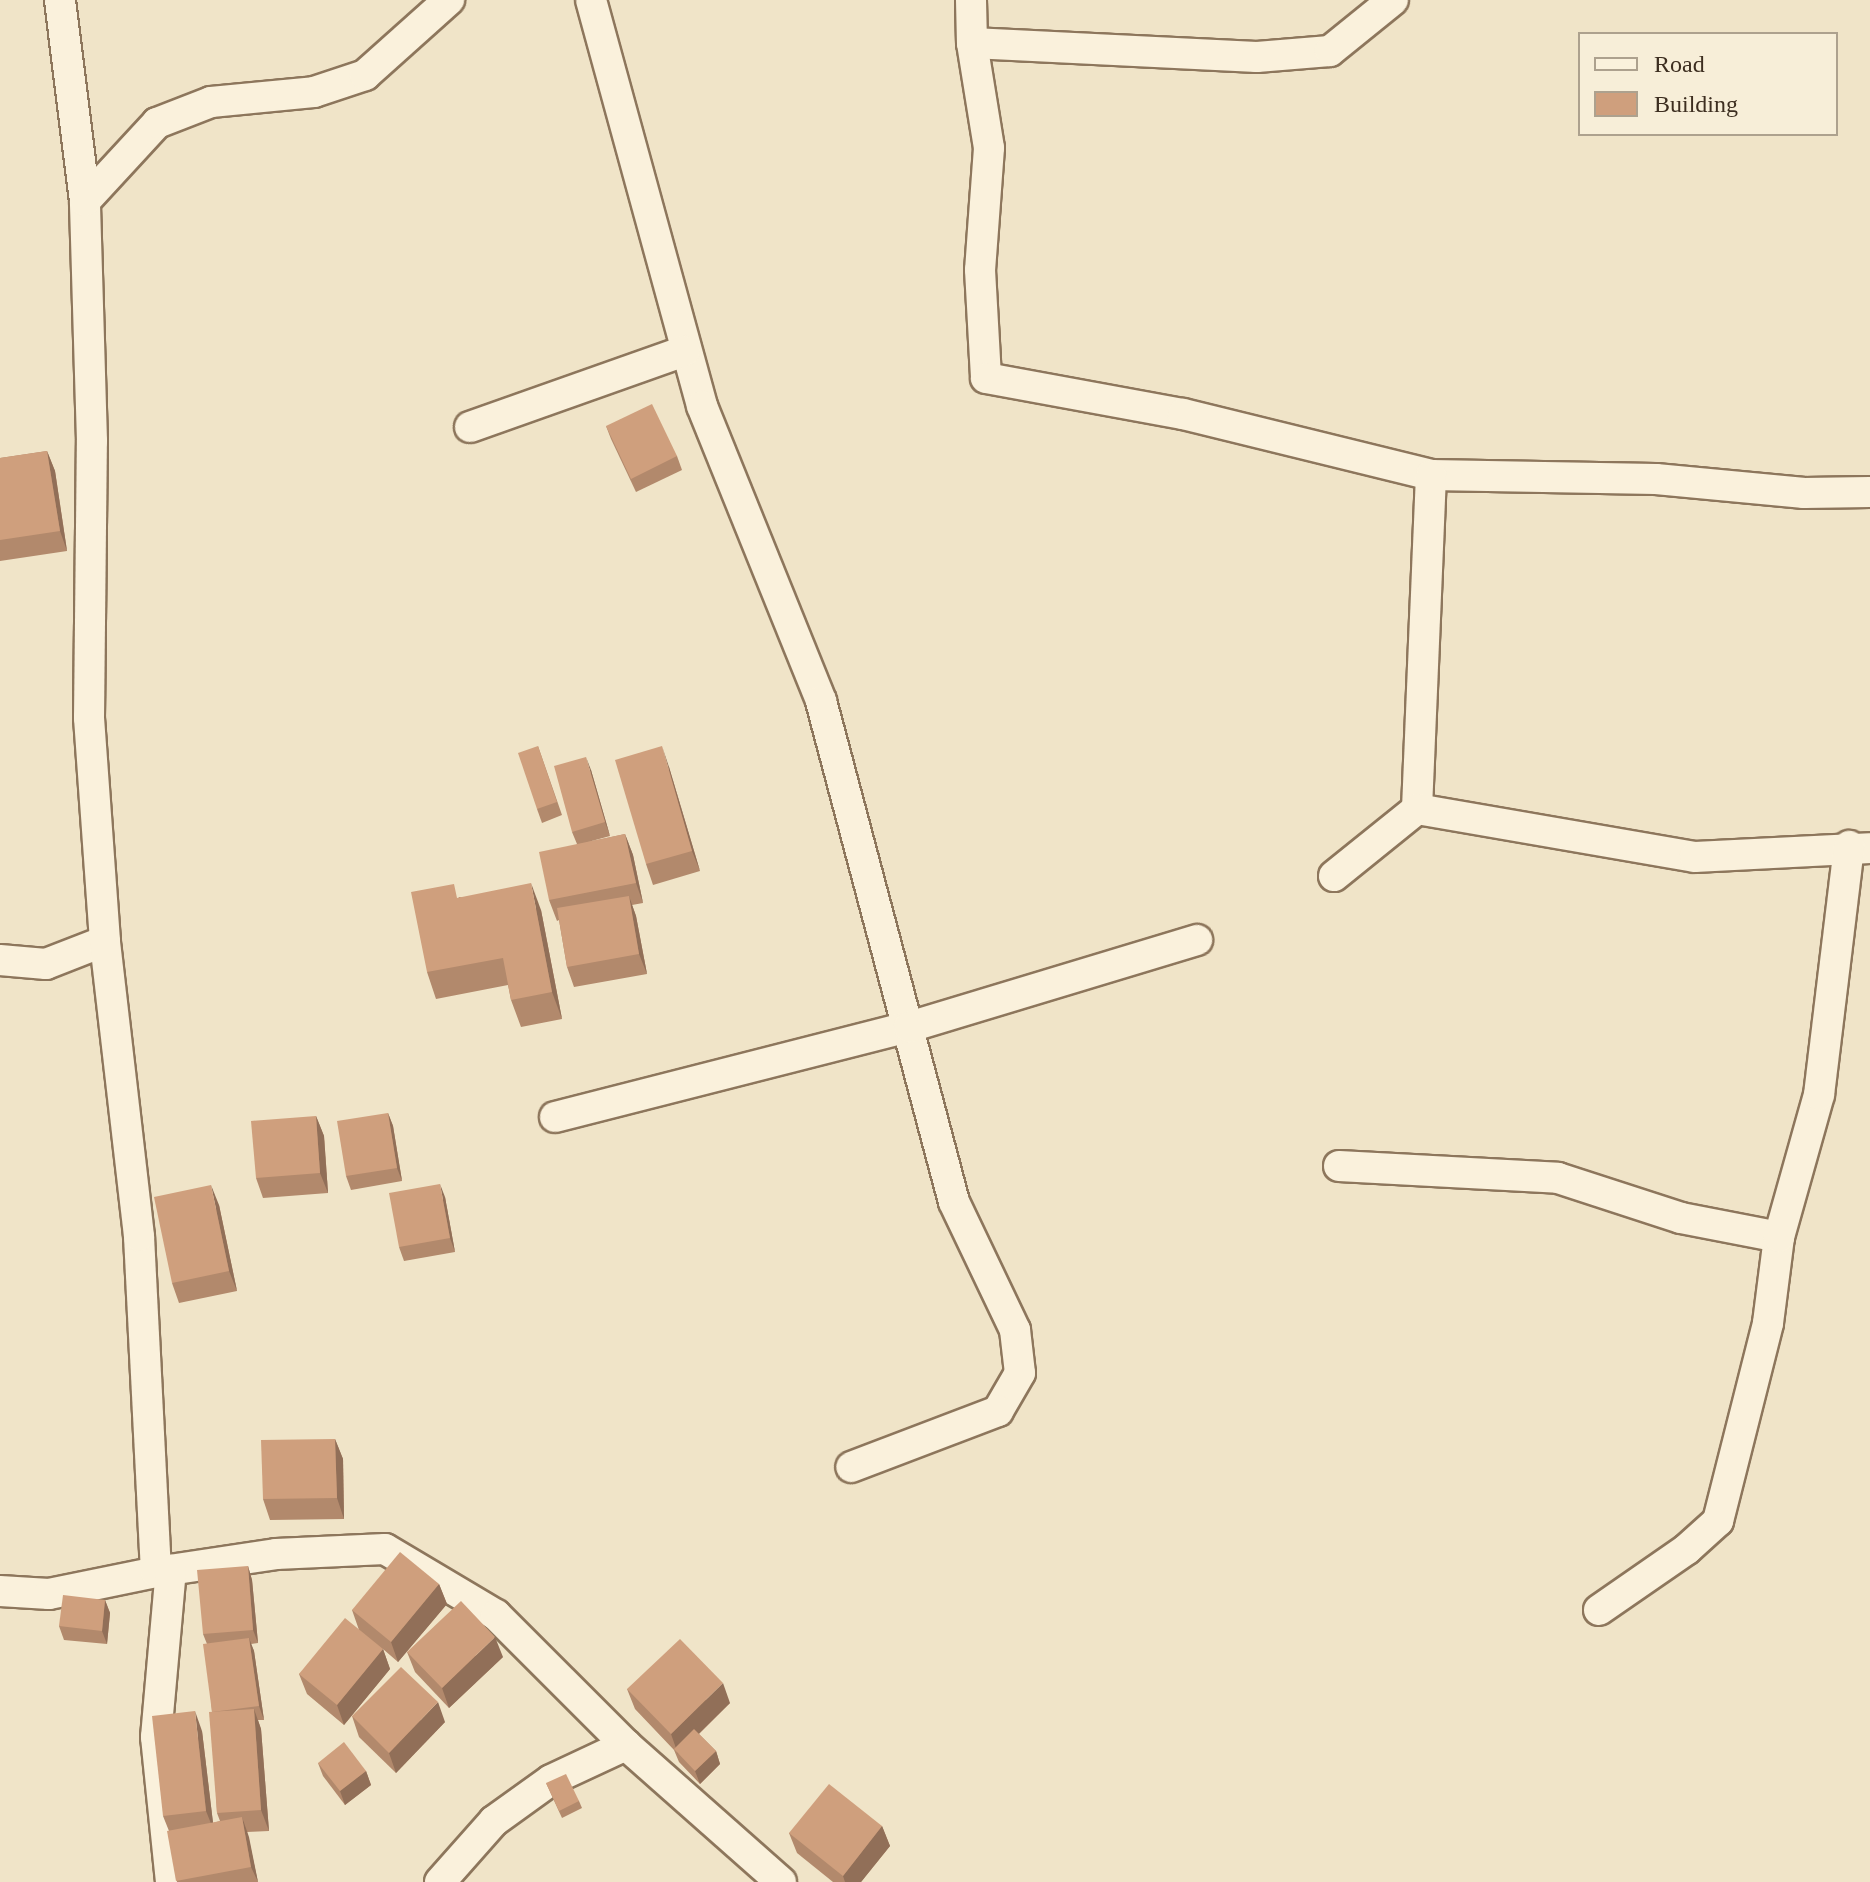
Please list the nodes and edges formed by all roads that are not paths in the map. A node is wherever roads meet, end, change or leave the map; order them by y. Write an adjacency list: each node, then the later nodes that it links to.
1 (60, 0): 7 (street)
2 (449, 0): 7 (street)
3 (591, 0): 8 (street)
4 (971, 0): 6 (street)
5 (1393, 0): 6 (street)
6 (972, 43): 10 (street)
7 (85, 201): 16 (street)
8 (685, 351): 9 (street); 18 (street)
9 (470, 427)
10 (1431, 475): 11 (street); 12 (street)
11 (1870, 492)
12 (1417, 809): 13 (street); 14 (street)
13 (1860, 847): 21 (street)
14 (1334, 876)
15 (1197, 940): 18 (street)
16 (105, 941): 17 (street); 23 (street)
17 (0, 960)
18 (909, 1027): 19 (street); 22 (street)
19 (555, 1117)
20 (1339, 1166): 21 (street)
21 (1779, 1237): 25 (street)
22 (851, 1467)
23 (164, 1571): 24 (street); 26 (street); 27 (street)
24 (0, 1591)
25 (1599, 1610)
26 (626, 1745): 28 (street); 29 (street)
27 (171, 1882)
28 (440, 1882)
29 (781, 1882)

